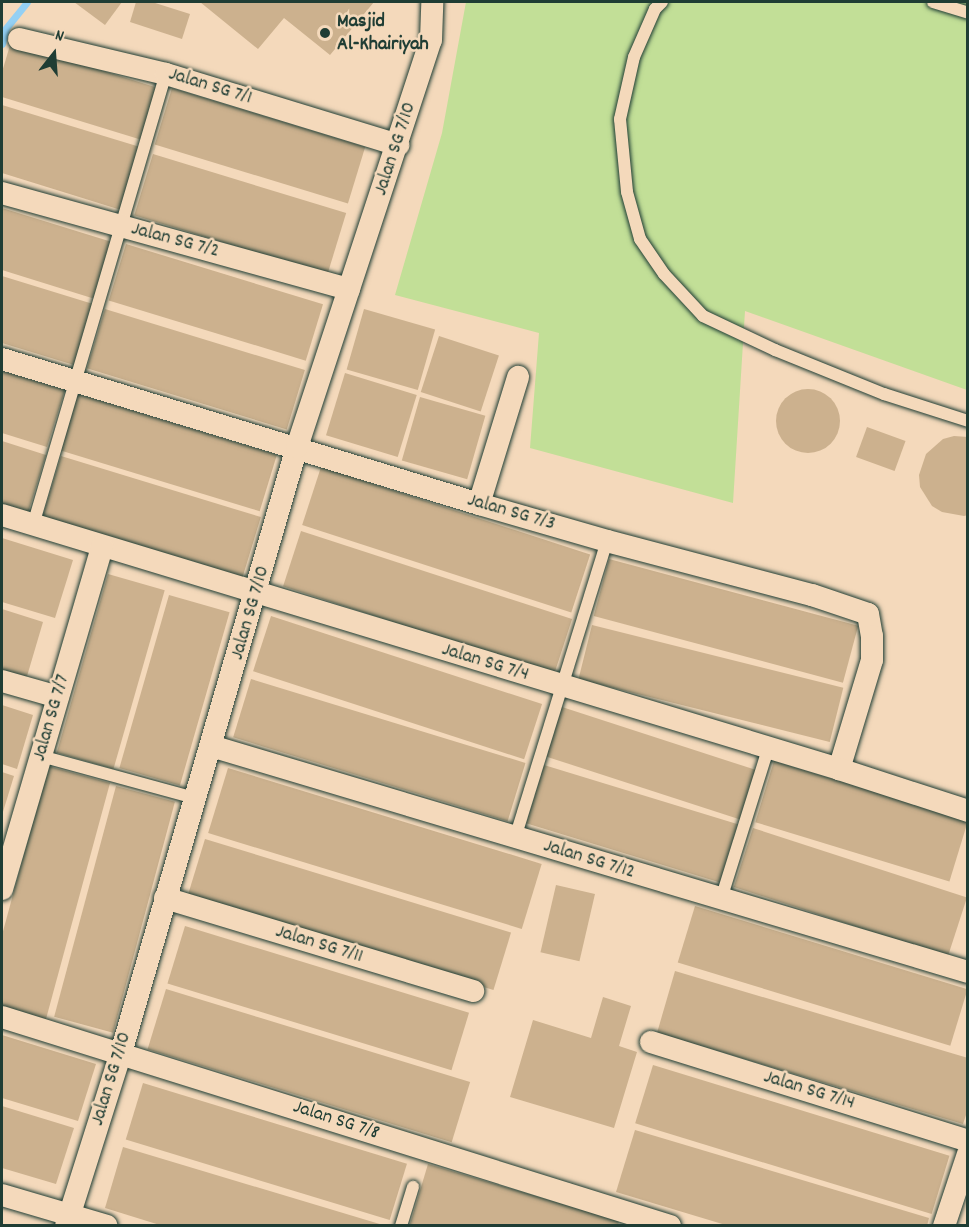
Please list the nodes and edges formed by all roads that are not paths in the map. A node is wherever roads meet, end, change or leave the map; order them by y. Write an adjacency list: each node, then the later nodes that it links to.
1 (432, 2): 7 (street, Jalan SG 7/10)
2 (662, 2): 14 (lane)
3 (933, 2): 4 (lane)
4 (968, 13)
5 (19, 39): 6 (street, Jalan SG 7/1)
6 (166, 74): 7 (street, Jalan SG 7/1); 9 (lane)
7 (398, 145): 10 (street, Jalan SG 7/10)
8 (2, 193): 9 (street, Jalan SG 7/2)
9 (123, 226): 10 (street, Jalan SG 7/2); 13 (lane)
10 (349, 289): 15 (street, Jalan SG 7/10)
11 (2, 359): 13 (street, Jalan SG 7/3)
12 (518, 377): 16 (street)
13 (76, 381): 15 (street, Jalan SG 7/3); 18 (lane)
14 (968, 421)
15 (297, 447): 16 (street, Jalan SG 7/3); 21 (street, Jalan SG 7/10)
16 (479, 504): 19 (street, Jalan SG 7/3)
17 (2, 515): 18 (street, Jalan SG 7/4)
18 (33, 525): 20 (street, Jalan SG 7/4)
19 (607, 541): 23 (lane); 28 (street, Jalan SG 7/3)
20 (102, 546): 21 (street, Jalan SG 7/4); 24 (street, Jalan SG 7/7)
21 (257, 594): 23 (street, Jalan SG 7/4); 25 (street, Jalan SG 7/10)
22 (2, 681): 24 (street)
23 (563, 686): 26 (street, Jalan SG 7/4); 31 (lane)
24 (58, 697): 27 (street, Jalan SG 7/7)
25 (211, 746): 29 (street, Jalan SG 7/10); 31 (street, Jalan SG 7/12)
26 (768, 749): 28 (street, Jalan SG 7/4); 35 (lane)
27 (41, 756): 29 (lane); 32 (street, Jalan SG 7/7)
28 (839, 769): 30 (street, Jalan SG 7/4)
29 (195, 798): 34 (street, Jalan SG 7/10)
30 (968, 811)
31 (515, 838): 35 (street, Jalan SG 7/12)
32 (7, 852): 33 (street, Jalan SG 7/7)
33 (2, 889)
34 (165, 898): 37 (street, Jalan SG 7/11); 40 (street, Jalan SG 7/10)
35 (721, 899): 36 (street, Jalan SG 7/12)
36 (968, 972)
37 (472, 991)
38 (2, 1017): 40 (street, Jalan SG 7/8)
39 (651, 1042): 41 (street, Jalan SG 7/14)
40 (121, 1053): 45 (street, Jalan SG 7/8); 46 (street, Jalan SG 7/10)
41 (968, 1141)
42 (968, 1154): 50 (street)
43 (413, 1187): 48 (lane)
44 (2, 1195): 46 (street)
45 (626, 1219): 49 (street, Jalan SG 7/8)
46 (68, 1220): 47 (street)
47 (107, 1226)
48 (400, 1226)
49 (670, 1226)
50 (944, 1226)

